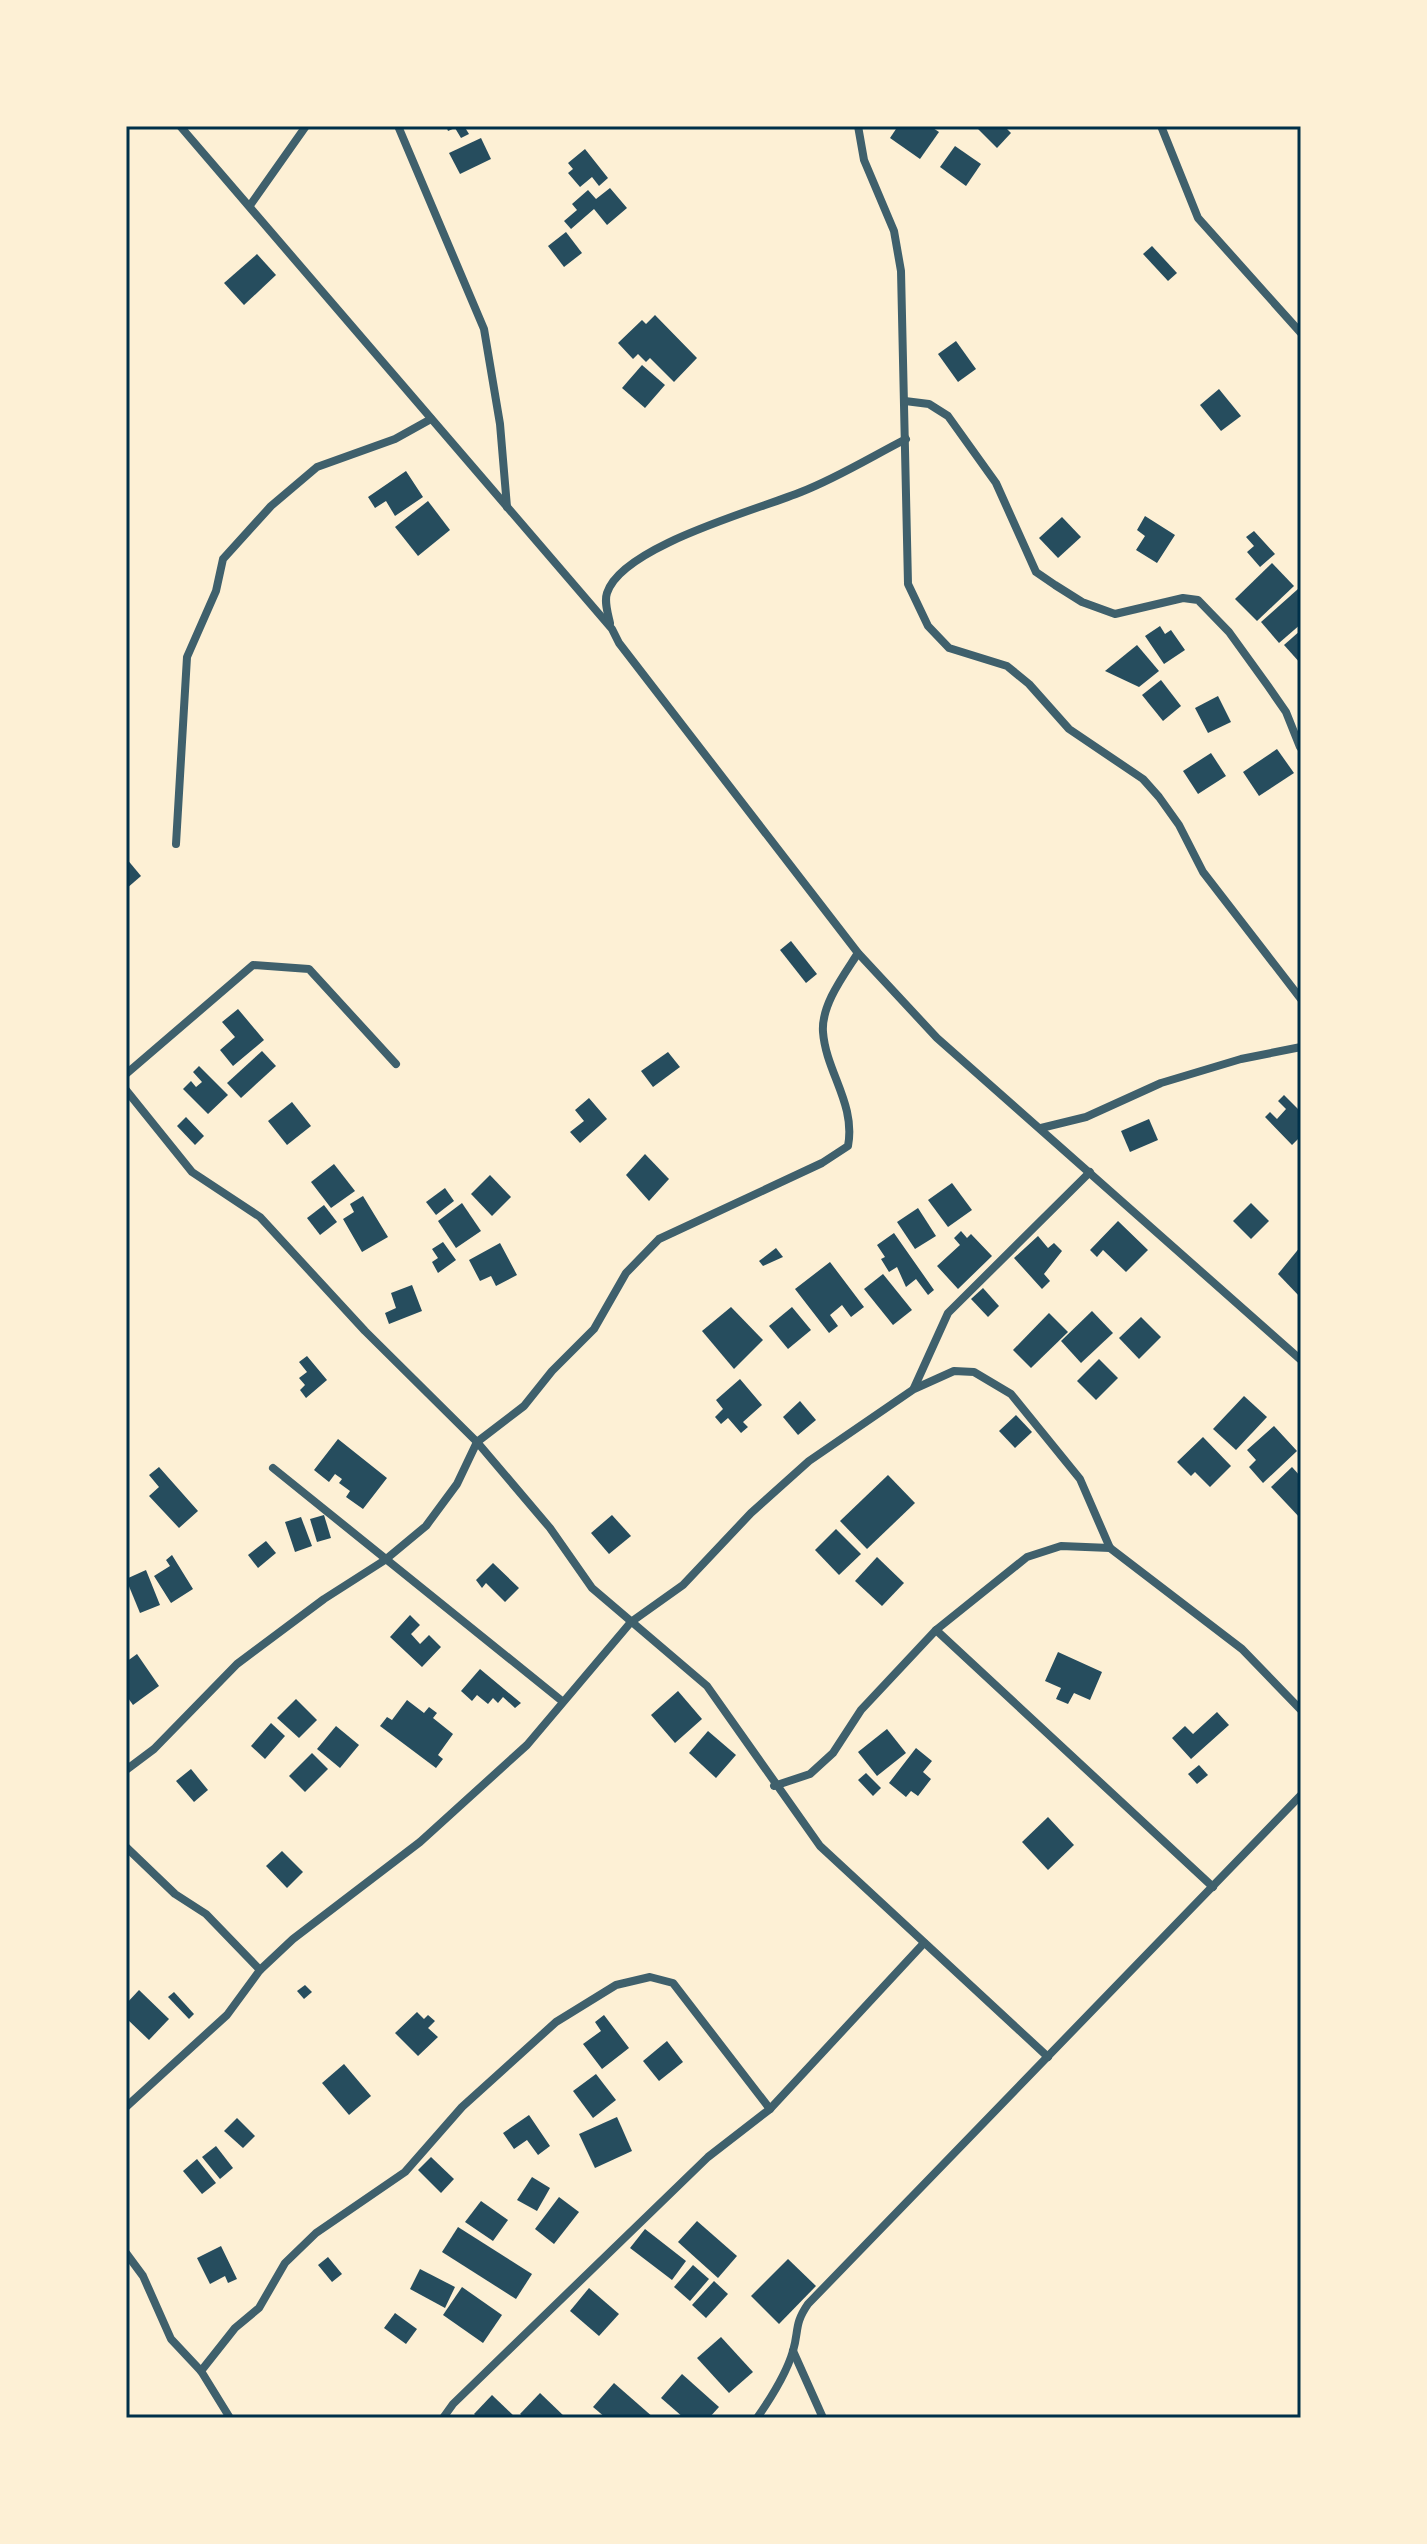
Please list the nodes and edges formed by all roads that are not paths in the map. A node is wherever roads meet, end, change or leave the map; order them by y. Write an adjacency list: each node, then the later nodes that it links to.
1 (180, 126): 6 (street)
2 (306, 126): 6 (street)
3 (398, 126): 11 (street)
4 (858, 126): 8 (street)
5 (1161, 126): 7 (street)
6 (251, 204): 9 (street)
7 (1301, 333)
8 (905, 401): 10 (street); 13 (street)
9 (431, 419): 11 (street); 14 (street)
10 (906, 439): 12 (street); 16 (street)
11 (507, 507): 12 (street)
12 (612, 629): 15 (street)
13 (1300, 747)
14 (176, 844)
15 (858, 953): 21 (street); 25 (street)
16 (1301, 999)
17 (1301, 1047): 21 (street)
18 (396, 1064): 19 (street)
19 (126, 1074)
20 (126, 1090): 25 (street)
21 (1041, 1128): 22 (street)
22 (1090, 1172): 23 (street); 24 (street)
23 (1301, 1360)
24 (914, 1389): 27 (street); 29 (street)
25 (477, 1442): 28 (street); 29 (street)
26 (273, 1468): 28 (street)
27 (1110, 1548): 30 (street); 32 (street)
28 (385, 1560): 31 (street); 33 (street)
29 (631, 1622): 31 (street); 34 (street)
30 (936, 1630): 34 (street); 37 (street)
31 (562, 1701): 39 (street)
32 (1301, 1710)
33 (126, 1770)
34 (774, 1786): 38 (street)
35 (1301, 1795): 37 (street)
36 (126, 1847): 39 (street)
37 (1213, 1887): 40 (street)
38 (924, 1943): 40 (street); 42 (street)
39 (260, 1970): 41 (street)
40 (1048, 2057): 44 (street)
41 (126, 2107)
42 (770, 2109): 45 (street); 47 (street)
43 (126, 2253): 45 (street)
44 (793, 2351): 48 (street); 49 (street)
45 (201, 2371): 46 (street)
46 (230, 2418)
47 (443, 2418)
48 (757, 2418)
49 (823, 2418)

